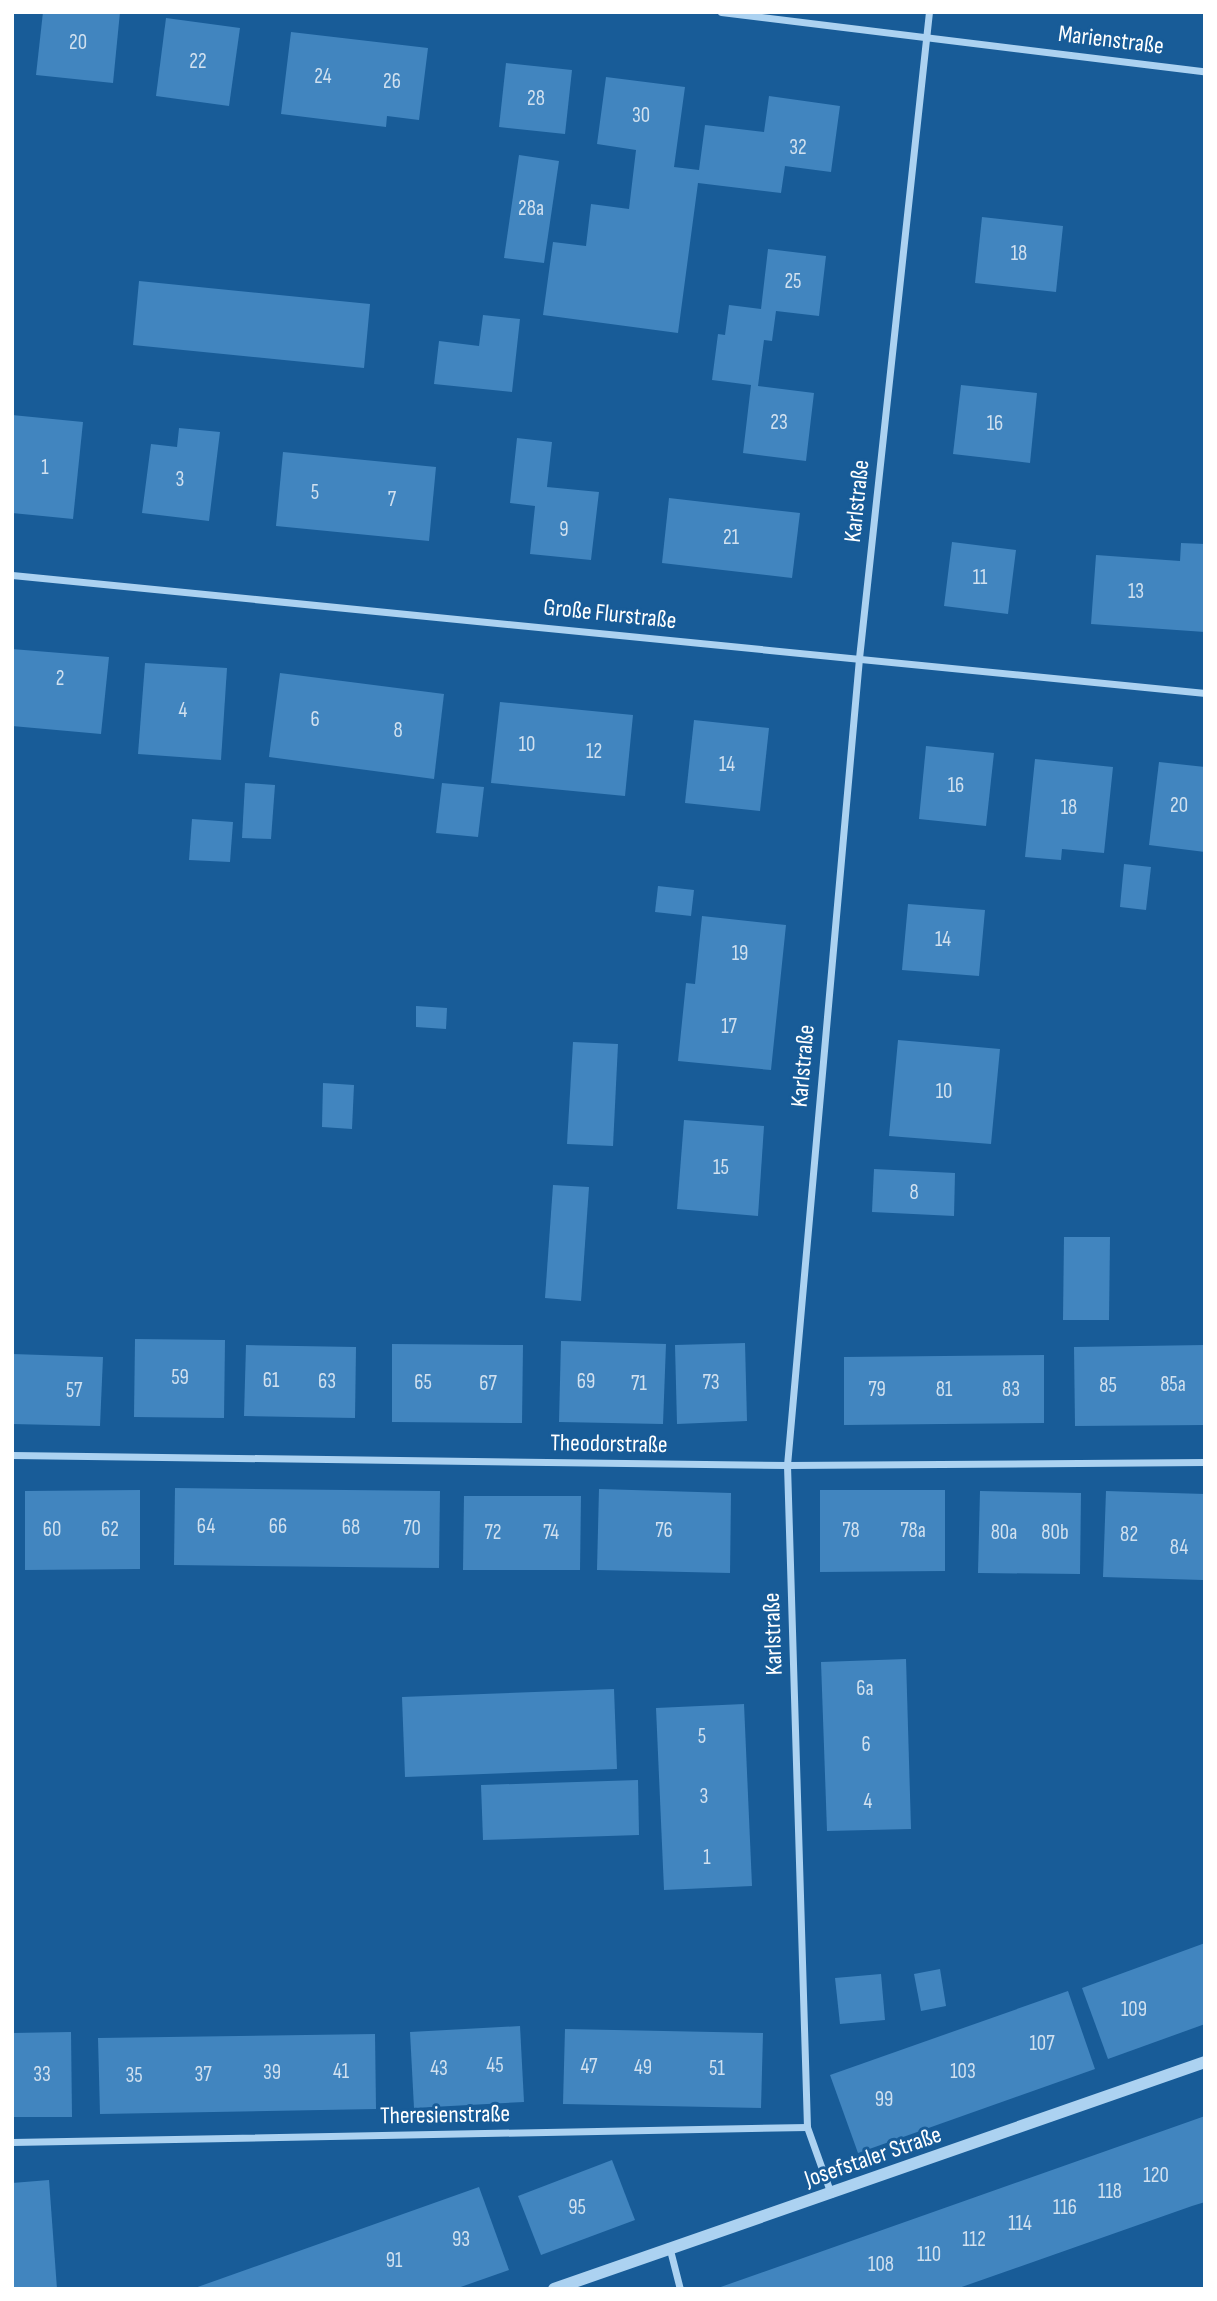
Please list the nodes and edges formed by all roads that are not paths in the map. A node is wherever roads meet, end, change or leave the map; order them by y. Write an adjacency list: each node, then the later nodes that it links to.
1 (721, 12): 3 (street, Marienstraße)
2 (929, 12): 3 (street, Karlstraße)
3 (928, 37): 4 (street, Marienstraße); 6 (street, Karlstraße)
4 (1205, 71)
5 (12, 575): 6 (street, Große Flurstraße)
6 (859, 657): 7 (street, Große Flurstraße); 10 (street, Karlstraße)
7 (1205, 693)
8 (12, 1455): 10 (street, Theodorstraße)
9 (1205, 1462): 10 (street, Theodorstraße)
10 (787, 1465): 12 (street, Karlstraße)
11 (1205, 2062): 14 (street, Josefstaler Straße)
12 (807, 2127): 13 (street, Theresienstraße); 14 (street)
13 (12, 2143)
14 (831, 2195): 15 (street, Josefstaler Straße)
15 (669, 2246): 16 (street, Josefstaler Straße); 17 (street)
16 (554, 2289)
17 (680, 2289)

